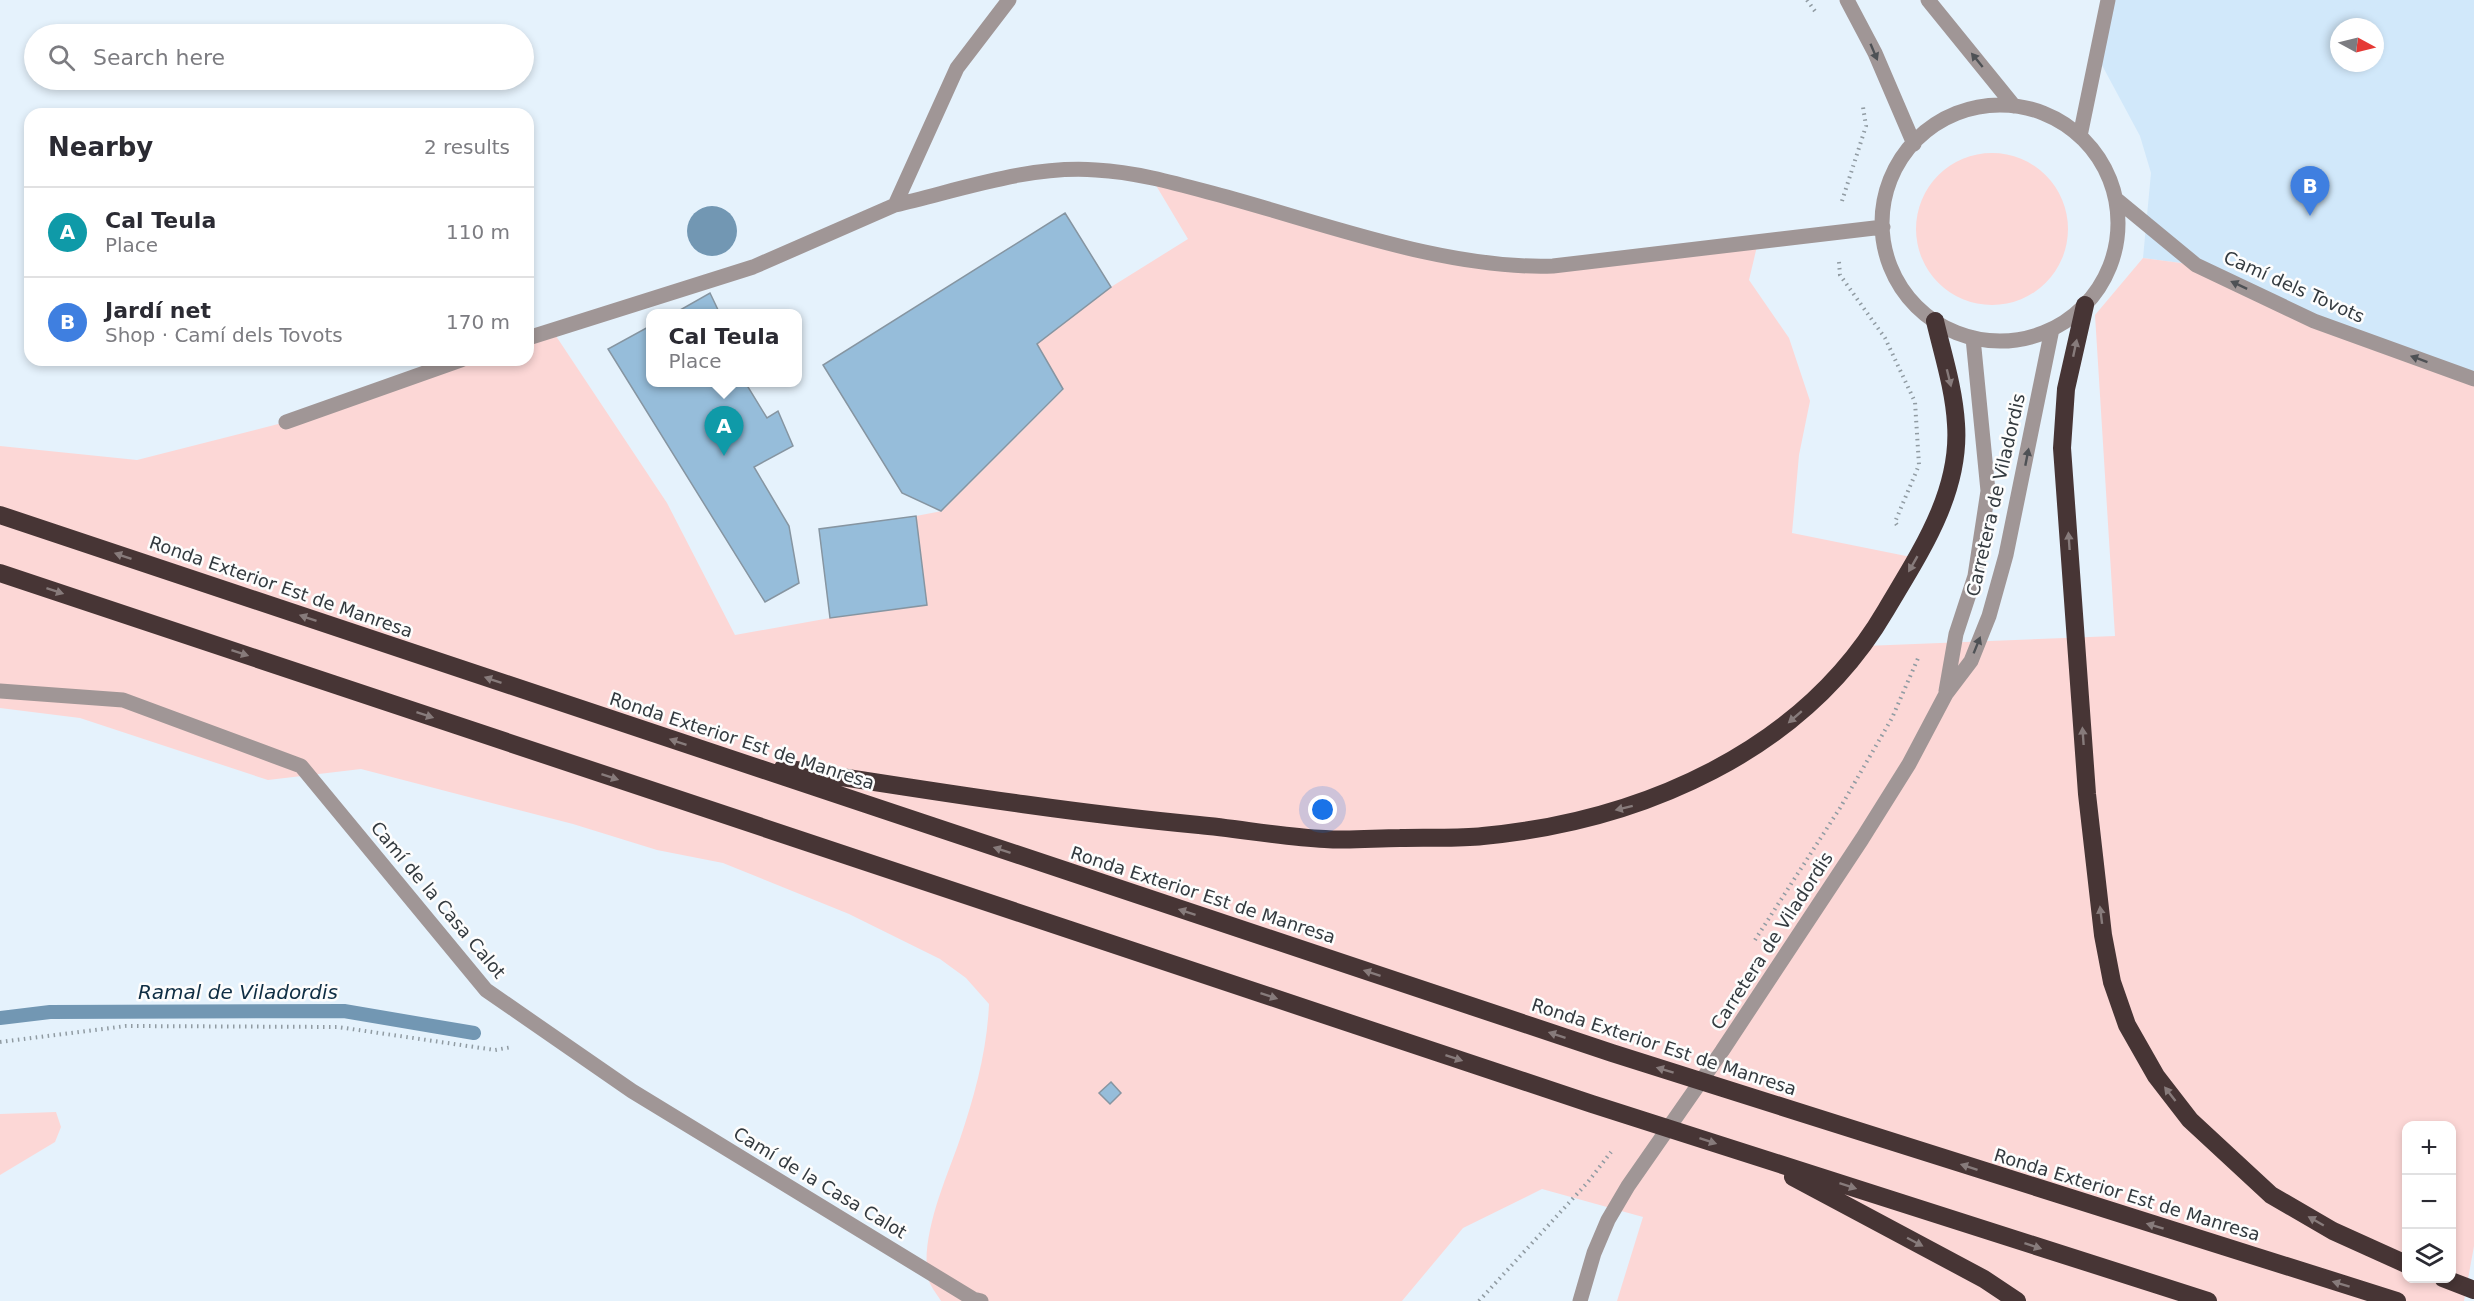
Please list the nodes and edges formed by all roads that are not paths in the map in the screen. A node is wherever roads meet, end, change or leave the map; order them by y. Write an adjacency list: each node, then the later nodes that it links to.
1 (1009, 0): 9 (street)
2 (1847, 0): 7 (street, one-way to 7)
3 (1928, 0): 5 (street, one-way to 3)
4 (2108, 0): 6 (street)
5 (2014, 106): 6 (street); 7 (street)
6 (2080, 136): 8 (street)
7 (1914, 144): 10 (street)
8 (2115, 199): 11 (street); 17 (street, Camí dels Tovots, one-way to 8)
9 (895, 205): 10 (street); 14 (street)
10 (1883, 227): 12 (street)
11 (2085, 305): 13 (street); 25 (highway, one-way to 11)
12 (1935, 321): 15 (street); 23 (highway, one-way to 23)
13 (2052, 329): 15 (street); 22 (street, Carretera de Viladordis, one-way to 13)
14 (534, 336)
15 (1973, 338): 22 (street, Carretera de Viladordis)
16 (444, 366): 18 (street)
17 (2474, 379)
18 (286, 422)
19 (0, 514): 23 (highway, Ronda Exterior Est de Manresa, one-way to 19)
20 (0, 573): 24 (highway, one-way to 24)
21 (0, 691): 28 (street, Camí de la Casa Calot)
22 (1946, 694): 29 (street, Carretera de Viladordis)
23 (733, 760): 32 (highway, Ronda Exterior Est de Manresa, one-way to 23)
24 (1752, 1155): 30 (highway, one-way to 30); 31 (highway, one-way to 31)
25 (2402, 1262)
26 (2456, 1283): 27 (highway)
27 (2474, 1290)
28 (981, 1301)
29 (1580, 1301)
30 (2017, 1301)
31 (2208, 1301)
32 (2397, 1301)

